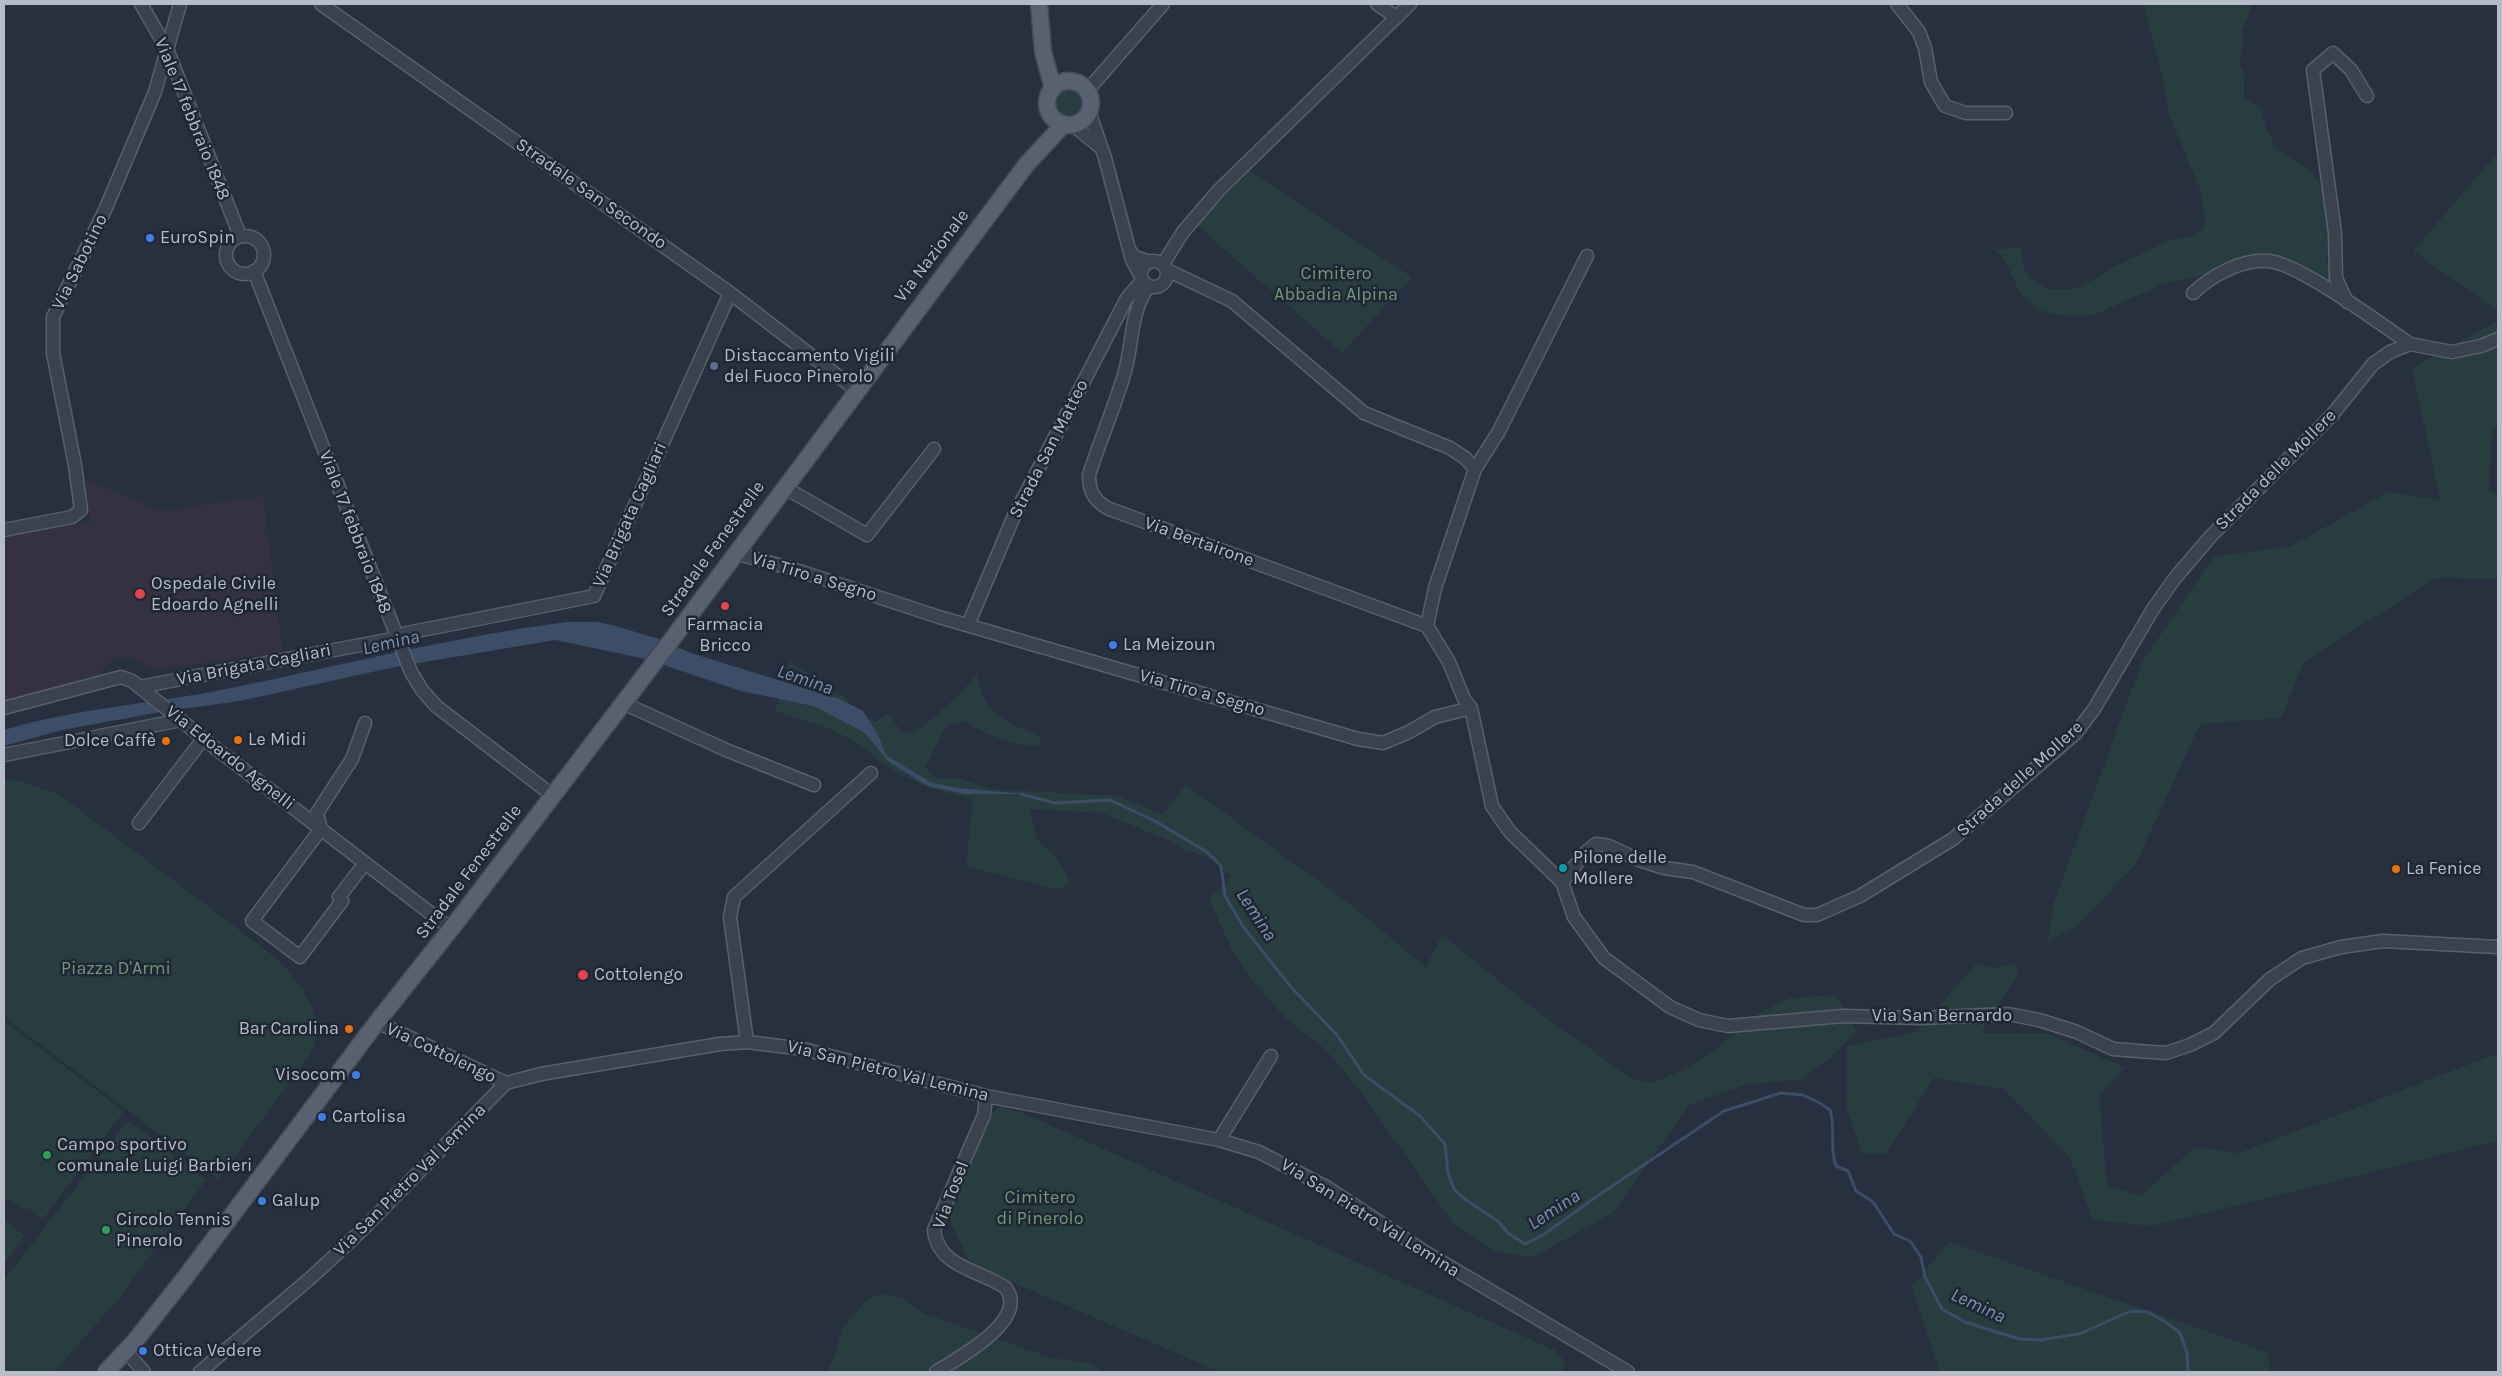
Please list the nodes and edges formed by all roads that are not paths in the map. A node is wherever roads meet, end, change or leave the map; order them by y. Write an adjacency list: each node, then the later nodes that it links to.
1 (141, 4): 10 (street, Viale 17 febbraio 1848)
2 (180, 4): 10 (street, Via Sabotino)
3 (321, 4): 28 (street, Stradale San Secondo)
4 (1039, 4): 11 (main road)
5 (1163, 4): 12 (street)
6 (1377, 4): 9 (street)
7 (1410, 4): 9 (street)
8 (1897, 4): 16 (street)
9 (1396, 17): 24 (street)
10 (167, 50): 20 (street, Viale 17 febbraio 1848); 36 (street, Via Sabotino)
11 (1059, 85): 12 (main road); 15 (main road, Via Nazionale)
12 (1087, 91): 14 (main road)
13 (2367, 96): 29 (street)
14 (1089, 111): 17 (main road, Via Nazionale); 19 (street)
15 (1050, 113): 17 (main road); 18 (main road, Via Nazionale)
16 (2006, 113)
17 (1069, 124): 18 (main road, Via Nazionale); 19 (street)
18 (1041, 148): 32 (main road, Via Nazionale)
19 (1102, 148): 21 (street)
20 (240, 236): 25 (street); 25 (street)
21 (1129, 249): 23 (street); 26 (street)
22 (1587, 256): 34 (street)
23 (1150, 262): 24 (street); 26 (street)
24 (1165, 267): 26 (street); 34 (street)
25 (254, 271): 40 (street, Viale 17 febbraio 1848)
26 (1144, 281): 38 (street, Strada San Matteo); 39 (street, Via Bertairone)
27 (2194, 292): 29 (street)
28 (730, 293): 32 (street, Stradale San Secondo); 40 (street, Via Brigata Cagliari)
29 (2347, 302): 31 (street)
30 (2498, 339): 31 (street)
31 (2410, 344): 55 (street, Strada delle Mollere)
32 (856, 390): 35 (main road, Stradale Fenestrelle)
33 (934, 448): 35 (street)
34 (1475, 469): 39 (street)
35 (784, 488): 37 (main road, Stradale Fenestrelle)
36 (4, 530)
37 (735, 553): 38 (street, Via Tiro a Segno); 42 (main road, Stradale Fenestrelle)
38 (968, 625): 44 (street, Via Tiro a Segno)
39 (1427, 626): 44 (street)
40 (398, 641): 41 (street, Via Brigata Cagliari); 51 (street, Viale 17 febbraio 1848)
41 (140, 687): 43 (street); 45 (street, Via Edoardo Agnelli)
42 (623, 703): 50 (street); 51 (main road, Stradale Fenestrelle)
43 (4, 708)
44 (1471, 708): 55 (street)
45 (177, 717): 47 (street, Via Edoardo Agnelli); 48 (street)
46 (365, 723): 53 (street, Via Edoardo Agnelli)
47 (203, 739): 52 (street); 53 (street, Via Edoardo Agnelli)
48 (4, 755)
49 (871, 772): 59 (street)
50 (814, 785)
51 (552, 795): 56 (main road, Stradale Fenestrelle)
52 (139, 823)
53 (321, 829): 54 (street, Via Edoardo Agnelli); 54 (street)
54 (365, 863): 56 (street, Via Edoardo Agnelli)
55 (1562, 882): 57 (street, Via San Bernardo)
56 (451, 929): 58 (main road, Stradale Fenestrelle)
57 (2498, 947)
58 (377, 1022): 61 (street, Via Cottolengo); 64 (main road, Stradale Fenestrelle)
59 (748, 1042): 61 (street, Via San Pietro Val Lemina); 62 (street, Via San Pietro Val Lemina)
60 (1272, 1056): 63 (street)
61 (506, 1083): 67 (street, Via San Pietro Val Lemina)
62 (986, 1096): 63 (street, Via San Pietro Val Lemina); 68 (street, Via Tosel)
63 (1219, 1140): 69 (street, Via San Pietro Val Lemina)
64 (126, 1351): 65 (main road, Stradale Fenestrelle); 66 (street)
65 (106, 1372)
66 (144, 1372)
67 (200, 1372)
68 (936, 1372)
69 (1628, 1372)

